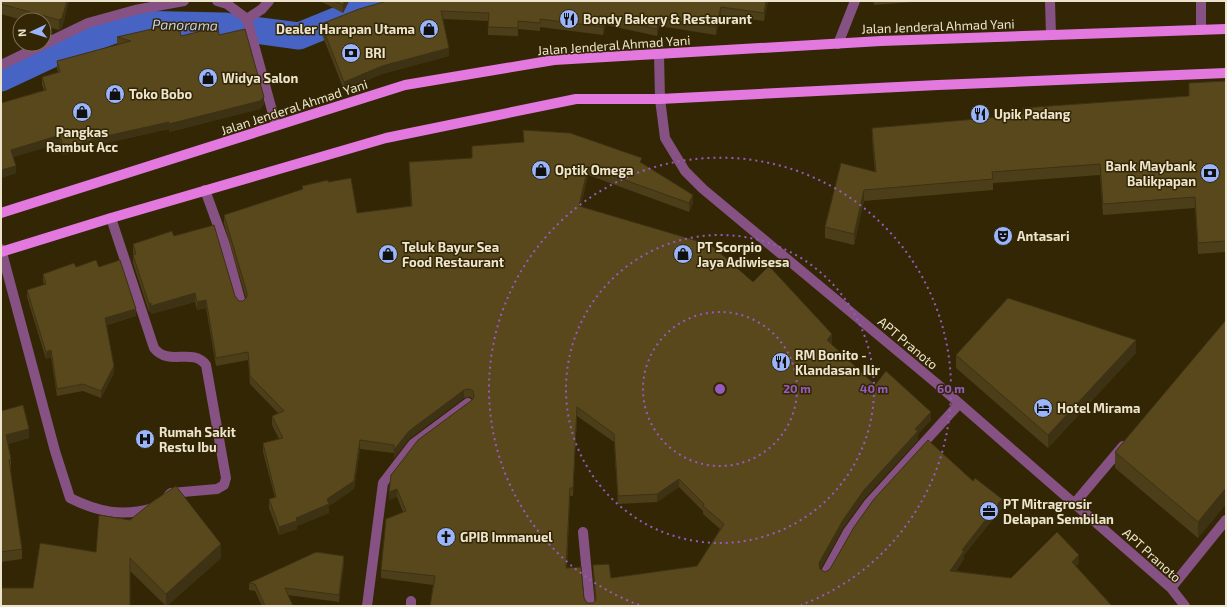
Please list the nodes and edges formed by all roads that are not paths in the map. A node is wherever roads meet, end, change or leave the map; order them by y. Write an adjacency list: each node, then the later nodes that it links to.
1 (184, 1): 13 (street)
2 (217, 1): 7 (street)
3 (269, 1): 7 (street)
4 (855, 1): 11 (street)
5 (1050, 1): 10 (street)
6 (1201, 1): 9 (street)
7 (248, 22): 16 (street)
8 (1226, 29): 9 (main road, Jalan Jenderal Ahmad Yani)
9 (1201, 30): 10 (main road, Jalan Jenderal Ahmad Yani)
10 (1051, 35): 11 (main road, Jalan Jenderal Ahmad Yani)
11 (838, 44): 12 (main road, Jalan Jenderal Ahmad Yani)
12 (659, 54): 15 (street, APT Pranoto); 16 (main road, Jalan Jenderal Ahmad Yani)
13 (1, 64)
14 (1226, 73): 15 (main road)
15 (660, 99): 17 (main road); 23 (street, APT Pranoto)
16 (276, 125): 18 (main road, Jalan Jenderal Ahmad Yani)
17 (206, 190): 19 (main road); 21 (street)
18 (1, 213)
19 (111, 218): 20 (main road); 20 (street)
20 (1, 251)
21 (241, 303)
22 (468, 403): 30 (street)
23 (959, 404): 25 (street, APT Pranoto); 28 (street)
24 (1129, 439): 25 (street)
25 (1074, 504): 29 (street, APT Pranoto)
26 (1226, 520): 29 (street)
27 (583, 532): 31 (street)
28 (824, 574)
29 (1171, 588): 32 (street, APT Pranoto)
30 (367, 606)
31 (590, 606)
32 (1185, 606)

